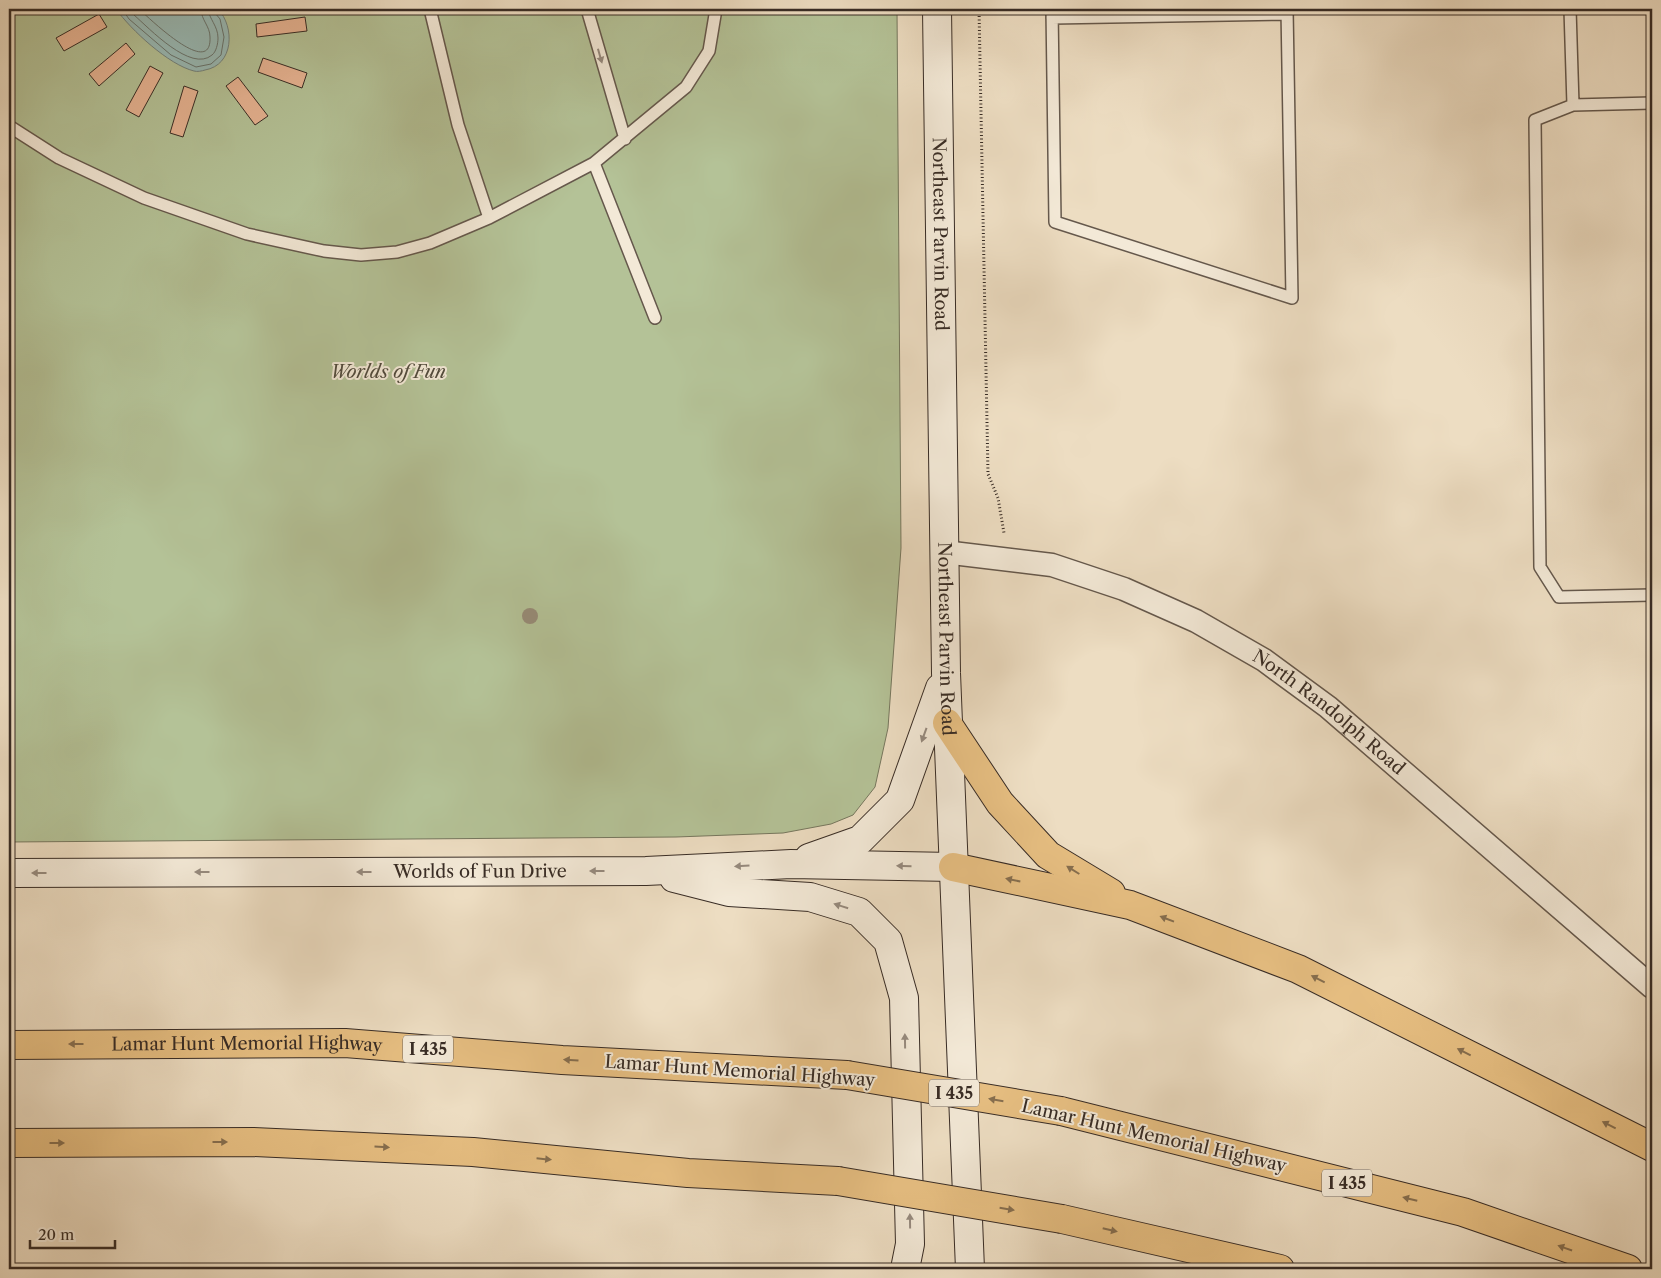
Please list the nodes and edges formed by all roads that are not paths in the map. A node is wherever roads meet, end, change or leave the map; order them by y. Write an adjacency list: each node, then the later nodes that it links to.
1 (430, 9): 13 (lane)
2 (587, 9): 11 (lane, one-way to 11)
3 (716, 9): 11 (lane)
4 (937, 9): 15 (main road, Northeast Parvin Road)
5 (1570, 9): 9 (lane)
6 (1287, 11): 7 (lane); 7 (lane)
7 (1052, 13)
8 (1652, 103): 9 (lane)
9 (1573, 105): 16 (lane)
10 (9, 126): 13 (lane)
11 (625, 139): 12 (lane)
12 (594, 163): 13 (lane); 14 (lane)
13 (489, 218)
14 (655, 318)
15 (944, 552): 17 (main road, Northeast Parvin Road); 24 (street, North Randolph Road)
16 (1652, 595)
17 (946, 673): 18 (main road, Northeast Parvin Road); 19 (main road, one-way to 19)
18 (947, 723): 20 (main road, Northeast Parvin Road); 23 (highway, one-way to 18)
19 (791, 864): 20 (main road, Worlds of Fun Drive, one-way to 19); 21 (main road, Worlds of Fun Drive, one-way to 21)
20 (953, 867): 23 (highway, one-way to 20); 29 (main road, Northeast Parvin Road)
21 (646, 870): 22 (main road, Worlds of Fun Drive, one-way to 22); 28 (main road, one-way to 21)
22 (9, 873)
23 (1130, 905): 27 (highway, one-way to 23)
24 (1652, 987)
25 (9, 1045): 31 (highway, Lamar Hunt Memorial Highway / I 435, one-way to 25, bridge)
26 (9, 1143): 30 (highway, one-way to 30, bridge)
27 (1652, 1147)
28 (905, 1269)
29 (970, 1269)
30 (1280, 1269)
31 (1628, 1269)

